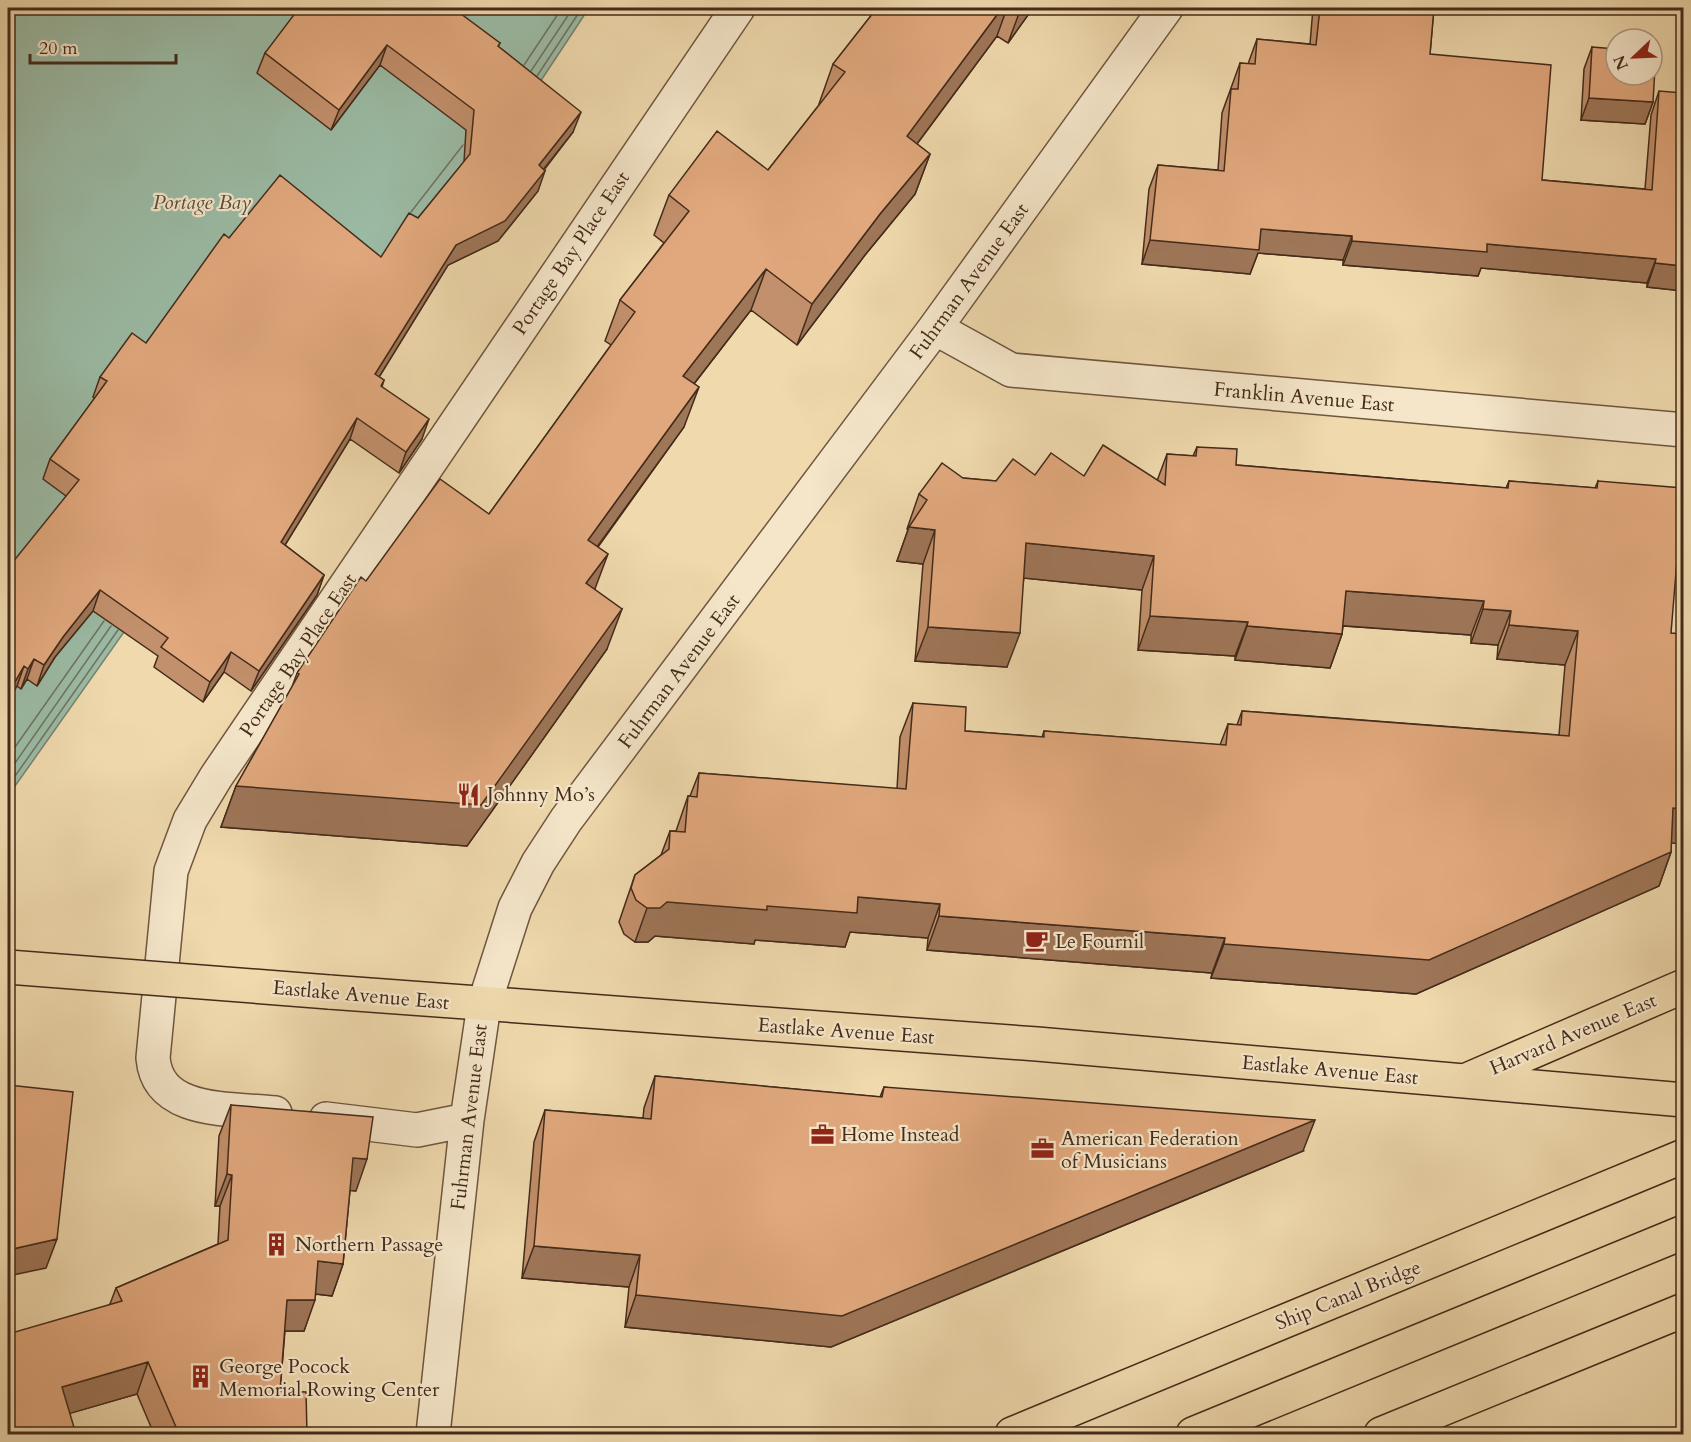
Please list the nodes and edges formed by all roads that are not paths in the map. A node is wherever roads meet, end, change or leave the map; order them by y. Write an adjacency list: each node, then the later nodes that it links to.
1 (738, 8): 10 (street, Portage Bay Place East)
2 (1166, 8): 3 (street, Fuhrman Avenue East)
3 (935, 328): 4 (street, Franklin Avenue East); 7 (street, Fuhrman Avenue East)
4 (1683, 430)
5 (8, 967): 7 (main road, Eastlake Avenue East, bridge)
6 (1683, 986): 8 (main road, Harvard Avenue East)
7 (484, 1005): 8 (main road, Eastlake Avenue East); 10 (street, Fuhrman Avenue East)
8 (1462, 1082): 9 (main road, Eastlake Avenue East)
9 (1683, 1100)
10 (467, 1120): 14 (street, Fuhrman Avenue East)
11 (1683, 1156): 15 (main road, Ship Canal Bridge)
12 (1683, 1232): 16 (main road)
13 (1683, 1310): 17 (main road)
14 (433, 1434)
15 (1012, 1434)
16 (1194, 1434)
17 (1381, 1434)

